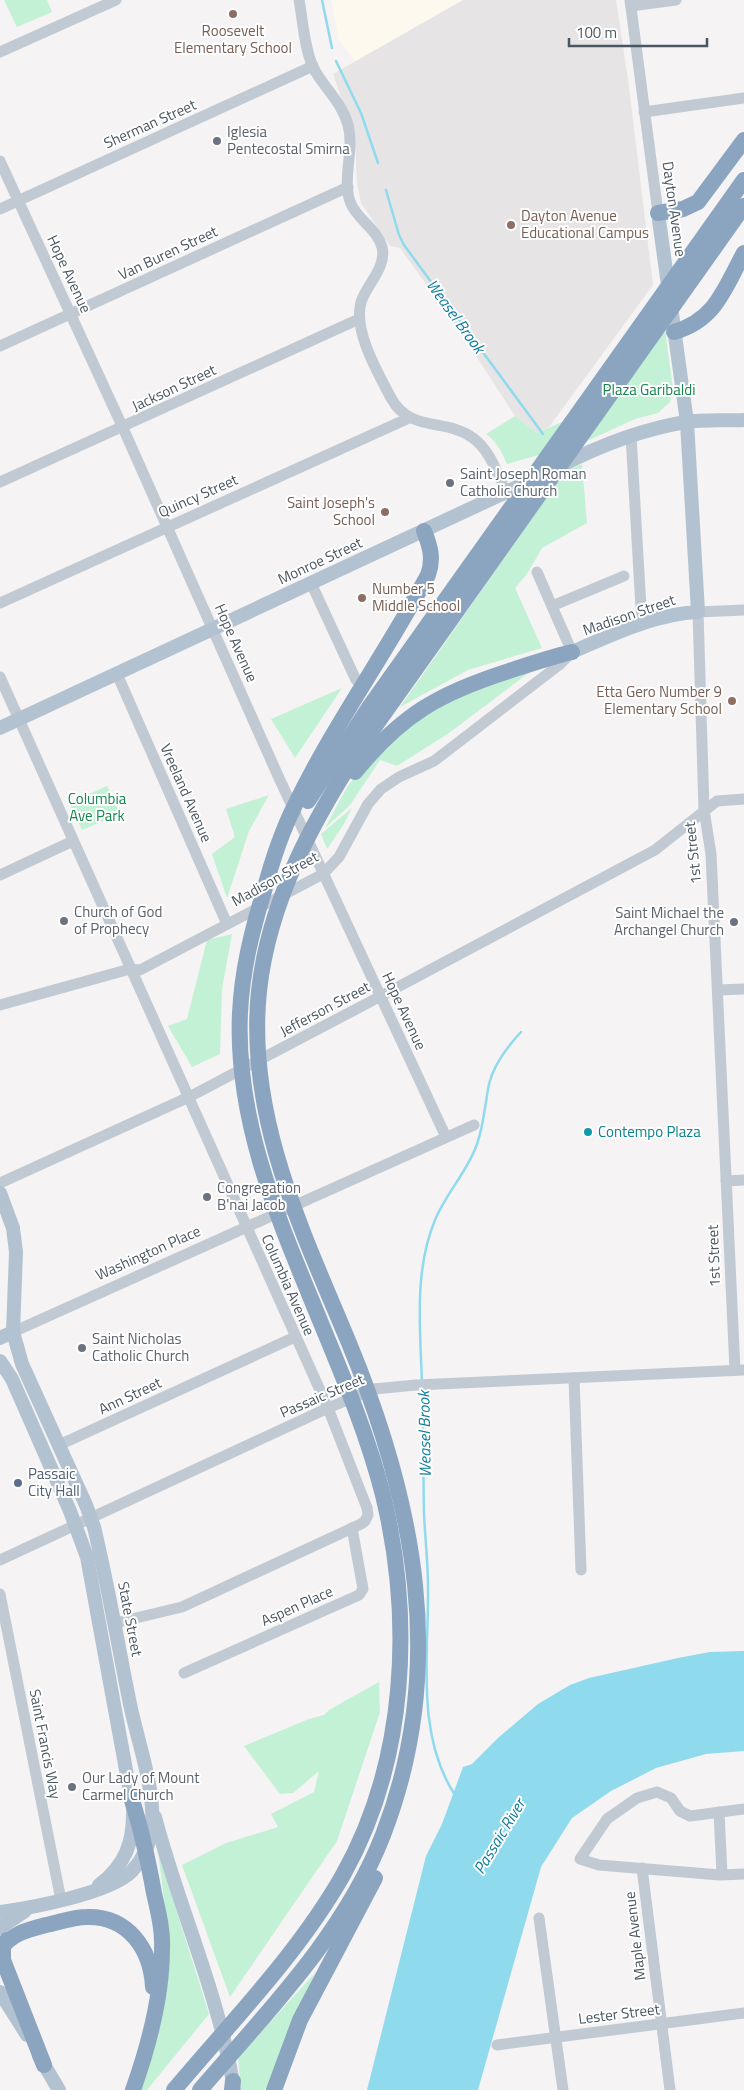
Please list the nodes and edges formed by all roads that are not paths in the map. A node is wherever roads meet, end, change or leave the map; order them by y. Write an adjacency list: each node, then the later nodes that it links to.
1 (116, 0): 5 (street)
2 (299, 0): 6 (street)
3 (676, 0): 4 (street)
4 (631, 3): 8 (street, Dayton Avenue)
5 (0, 52)
6 (313, 66): 12 (street); 13 (street, Sherman Street)
7 (744, 98): 8 (street)
8 (644, 112): 16 (street, Dayton Avenue)
9 (744, 140): 16 (highway)
10 (0, 161): 13 (street, Hope Avenue)
11 (744, 180): 28 (highway)
12 (348, 187): 18 (street, Van Buren Street); 19 (street)
13 (18, 200): 15 (street, Sherman Street); 18 (street, Hope Avenue)
14 (744, 206): 49 (highway)
15 (0, 209)
16 (658, 213): 20 (main road, Dayton Avenue)
17 (744, 253): 20 (highway)
18 (71, 314): 21 (street, Van Buren Street); 25 (street, Hope Avenue)
19 (359, 319): 22 (street); 25 (street, Jackson Street)
20 (674, 332): 24 (main road, Dayton Avenue)
21 (0, 346)
22 (409, 418): 28 (street); 29 (street, Quincy Street)
23 (744, 420): 24 (main road, Monroe Street)
24 (687, 422): 26 (main road, Monroe Street); 37 (main road, 1st Street)
25 (123, 428): 27 (street, Jackson Street); 29 (street, Hope Avenue)
26 (631, 436): 28 (main road, Monroe Street); 38 (street)
27 (0, 482)
28 (509, 500): 30 (main road, Monroe Street); 46 (highway)
29 (167, 526): 34 (street, Quincy Street); 39 (street, Hope Avenue)
30 (424, 531): 33 (main road, Monroe Street); 46 (highway)
31 (537, 572): 35 (street)
32 (624, 576): 35 (street)
33 (311, 583): 39 (main road, Monroe Street); 43 (street)
34 (0, 602)
35 (552, 606): 40 (street)
36 (744, 610): 37 (street)
37 (698, 612): 38 (main road, Madison Street); 48 (street, 1st Street)
38 (642, 625): 40 (main road, Madison Street)
39 (214, 630): 41 (main road, Monroe Street); 51 (street, Hope Avenue)
40 (572, 652): 49 (highway); 51 (street, Madison Street)
41 (117, 674): 44 (main road, Monroe Street); 53 (street, Vreeland Avenue)
42 (0, 677): 44 (street, Columbia Avenue)
43 (356, 680)
44 (19, 719): 45 (main road, Monroe Street); 50 (street, Columbia Avenue)
45 (0, 728)
46 (304, 798): 107 (highway)
47 (744, 799): 48 (street, Jefferson Street)
48 (704, 810): 56 (street, 1st Street); 57 (street, Jefferson Street)
49 (316, 824): 82 (highway)
50 (73, 840): 52 (street); 54 (street, Columbia Avenue)
51 (323, 874): 53 (street, Madison Street); 57 (street, Hope Avenue)
52 (0, 875)
53 (227, 924): 54 (street, Madison Street)
54 (130, 969): 58 (street, Madison Street); 59 (street, Columbia Avenue)
55 (744, 989): 56 (street)
56 (718, 990): 63 (street, 1st Street)
57 (381, 996): 59 (street, Jefferson Street); 61 (street, Hope Avenue)
58 (0, 1005)
59 (189, 1097): 64 (street, Jefferson Street); 66 (street, Columbia Avenue)
60 (474, 1124): 61 (street, Washington Place)
61 (446, 1137): 66 (street, Washington Place)
62 (744, 1180): 63 (street)
63 (726, 1181): 70 (street, 1st Street)
64 (0, 1183)
65 (0, 1193): 67 (main road, State Street)
66 (245, 1226): 67 (street, Washington Place); 68 (street, Columbia Avenue)
67 (6, 1335): 73 (main road, State Street)
68 (295, 1337): 72 (street, Columbia Avenue); 73 (street, Ann Street)
69 (0, 1361): 75 (main road, State Street)
70 (739, 1370): 71 (street, Passaic Street)
71 (574, 1378): 72 (street, Passaic Street); 78 (street)
72 (328, 1408): 74 (street, Passaic Street); 76 (street, Columbia Avenue)
73 (59, 1445): 74 (main road, State Street)
74 (90, 1517): 75 (street, Passaic Street); 80 (main road, State Street)
75 (76, 1524): 77 (street, Passaic Street); 83 (main road, State Street)
76 (352, 1528): 80 (street, Columbia Avenue); 81 (street, Aspen Place)
77 (0, 1560)
78 (582, 1570)
79 (0, 1594): 92 (street, Saint Francis Way)
80 (114, 1623): 84 (main road, State Street)
81 (184, 1673)
82 (413, 1715): 108 (highway); 109 (highway)
83 (132, 1797): 87 (highway); 91 (main road, State Street)
84 (151, 1802): 87 (main road, State Street); 104 (main road)
85 (744, 1809): 86 (street)
86 (719, 1812): 88 (street); 89 (street)
87 (146, 1850): 91 (main road, State Street); 102 (highway)
88 (642, 1868): 89 (street); 99 (street, Maple Avenue)
89 (722, 1874): 90 (street)
90 (744, 1874)
91 (86, 1893): 92 (main road, State Street)
92 (61, 1900): 93 (main road, State Street)
93 (30, 1908): 94 (main road, State Street); 96 (main road, State Street)
94 (0, 1912)
95 (539, 1918): 100 (street)
96 (2, 1939): 102 (highway); 103 (highway)
97 (0, 1992): 103 (main road)
98 (744, 2013): 99 (street, Lester Street)
99 (661, 2024): 100 (street, Lester Street); 111 (street, Maple Avenue)
100 (556, 2037): 101 (street, Lester Street); 110 (street)
101 (497, 2045)
102 (143, 2060): 106 (highway)
103 (44, 2064): 105 (main road)
104 (233, 2087)
105 (59, 2090)
106 (133, 2090)
107 (174, 2090)
108 (200, 2090)
109 (274, 2090)
110 (563, 2090)
111 (670, 2090)

